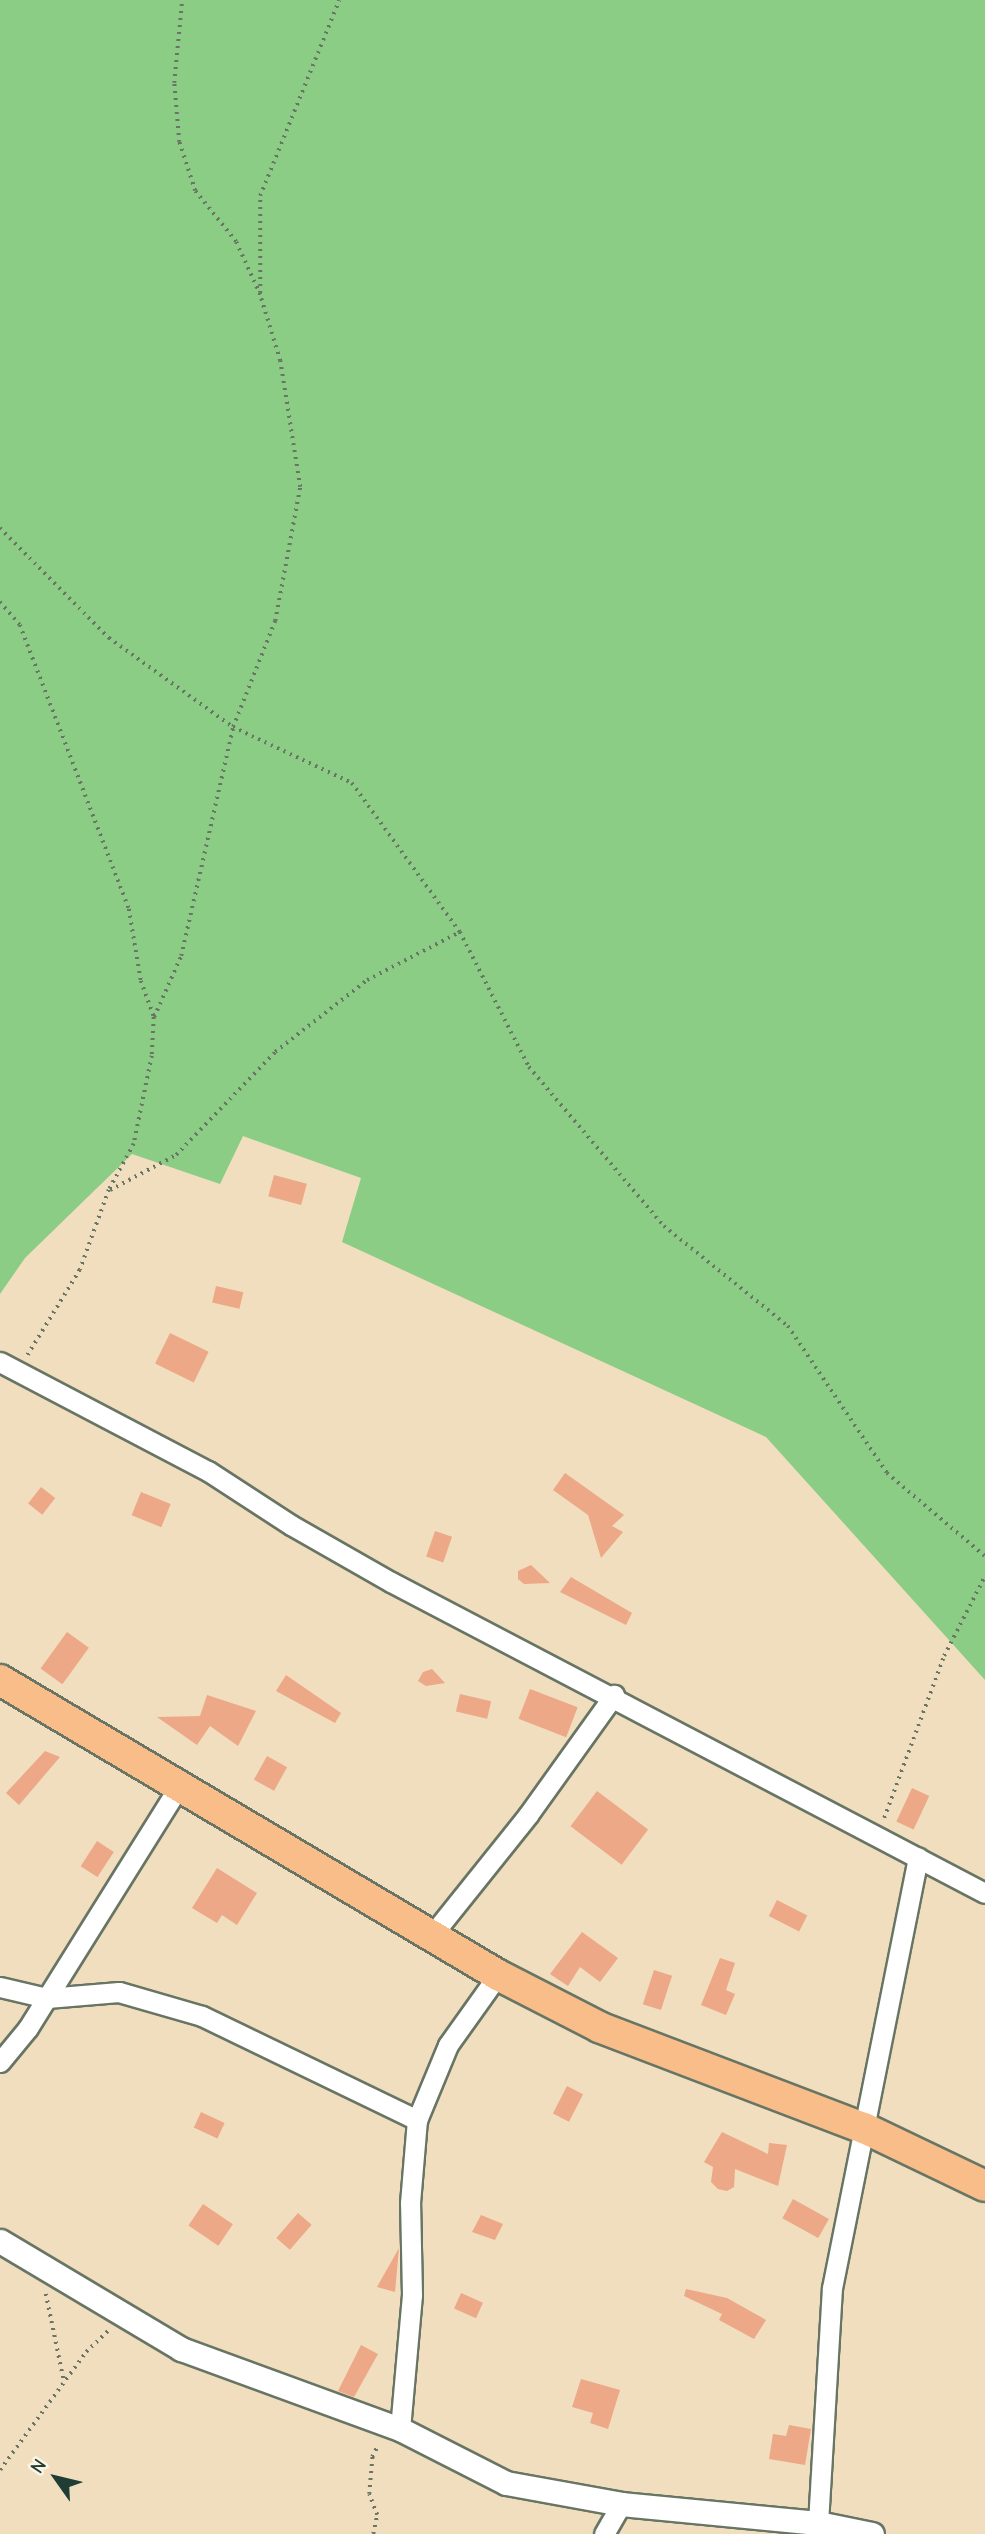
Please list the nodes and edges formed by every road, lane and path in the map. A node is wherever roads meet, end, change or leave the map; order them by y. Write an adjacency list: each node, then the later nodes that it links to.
1 (182, 0): 3 (path)
2 (339, 0): 3 (path)
3 (260, 295): 6 (path)
4 (0, 528): 6 (path)
5 (0, 602): 8 (path)
6 (233, 727): 7 (path); 8 (path)
7 (460, 932): 9 (path); 12 (path)
8 (154, 1017): 9 (path)
9 (110, 1190): 11 (path)
10 (0, 1362): 11 (street)
11 (19, 1368): 15 (street)
12 (985, 1556)
13 (985, 1576): 17 (path)
14 (0, 1681): 16 (main road)
15 (614, 1695): 17 (street); 20 (street)
16 (180, 1785): 20 (main road); 23 (street)
17 (877, 1837): 18 (street)
18 (918, 1857): 19 (street); 26 (street)
19 (985, 1893)
20 (432, 1935): 21 (main road)
21 (498, 1975): 25 (street); 26 (main road)
22 (0, 1987): 23 (street)
23 (47, 1998): 24 (street); 25 (street)
24 (0, 2062)
25 (417, 2120): 32 (street)
26 (864, 2128): 27 (main road); 35 (street)
27 (985, 2186)
28 (0, 2241): 29 (street)
29 (41, 2269): 30 (street); 31 (path)
30 (124, 2316): 31 (path); 32 (street)
31 (64, 2381): 33 (path)
32 (394, 2426): 34 (street); 36 (path)
33 (0, 2470)
34 (621, 2504): 35 (street); 37 (street)
35 (818, 2523): 38 (street)
36 (373, 2534)
37 (604, 2534)
38 (872, 2534)

